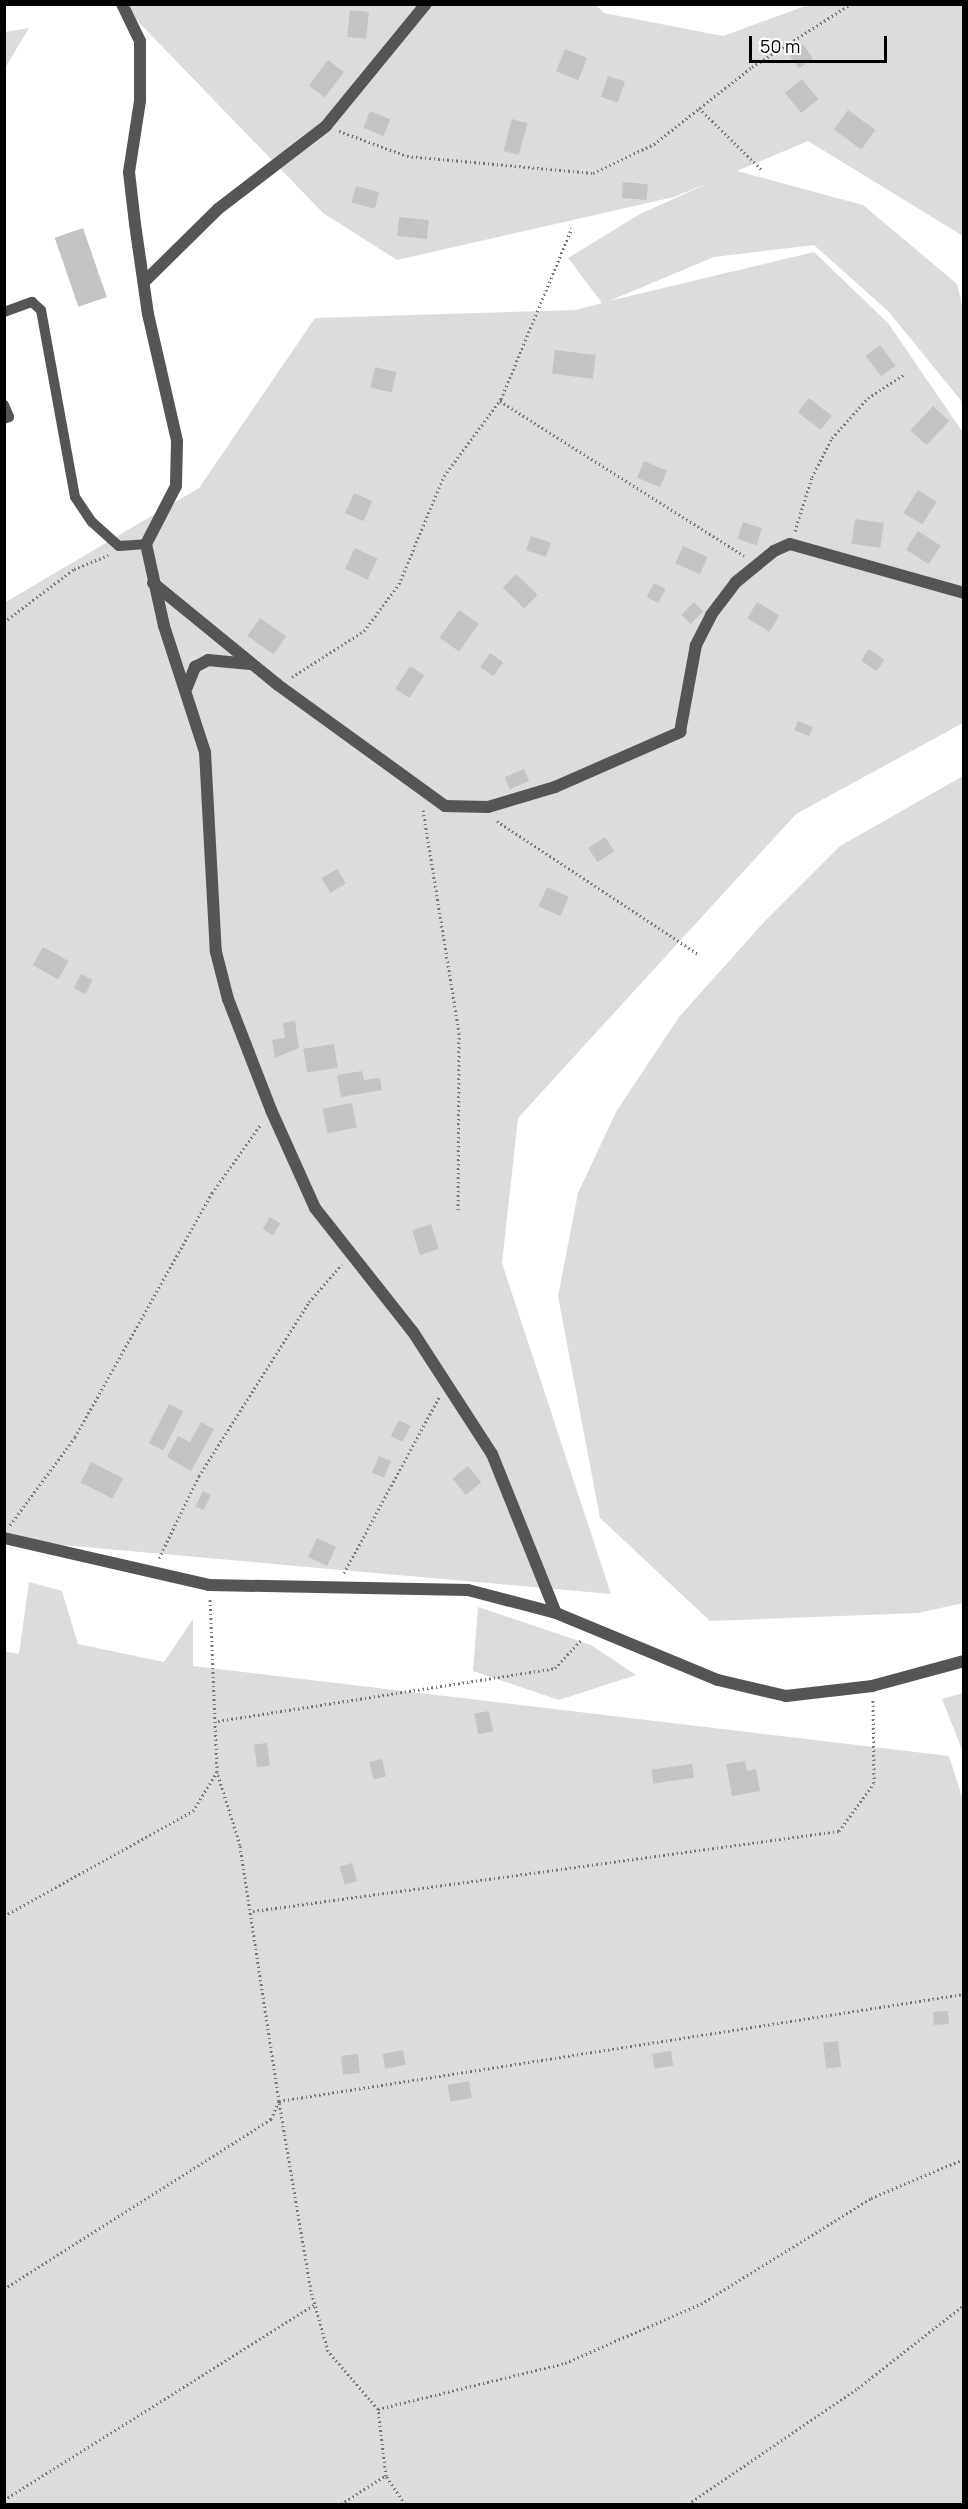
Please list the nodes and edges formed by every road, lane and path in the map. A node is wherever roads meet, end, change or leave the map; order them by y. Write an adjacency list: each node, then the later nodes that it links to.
1 (122, 4): 8 (street)
2 (426, 4): 5 (street)
3 (851, 4): 4 (path)
4 (699, 108): 5 (path); 6 (path)
5 (326, 126): 8 (street)
6 (761, 169)
7 (572, 228): 11 (path)
8 (144, 282): 14 (street)
9 (4, 312): 14 (lane)
10 (905, 374): 15 (path)
11 (500, 401): 17 (path); 22 (path)
12 (4, 405): 13 (lane)
13 (4, 419)
14 (146, 544): 18 (street)
15 (790, 544): 17 (street); 19 (street)
16 (116, 552): 20 (path)
17 (756, 563): 25 (street)
18 (153, 583): 21 (street); 23 (street)
19 (963, 593)
20 (4, 622)
21 (253, 664): 22 (street); 23 (street)
22 (278, 686): 24 (street)
23 (187, 687): 27 (street)
24 (419, 787): 25 (street); 28 (path)
25 (477, 807): 26 (path)
26 (698, 954)
27 (271, 1110): 29 (street); 31 (path)
28 (458, 1210)
29 (349, 1256): 30 (street); 33 (path)
30 (449, 1383): 35 (path); 36 (street)
31 (4, 1533)
32 (4, 1538): 33 (street)
33 (152, 1572): 34 (street)
34 (209, 1585): 35 (street); 40 (path)
35 (338, 1586): 36 (street)
36 (556, 1613): 37 (street)
37 (592, 1628): 39 (street); 40 (path)
38 (963, 1661): 39 (street)
39 (872, 1686): 42 (path)
40 (218, 1721): 41 (path)
41 (217, 1772): 42 (path); 43 (path)
42 (252, 1912): 45 (path)
43 (4, 1916)
44 (963, 1994): 45 (path)
45 (279, 2101): 47 (path); 48 (path)
46 (963, 2159): 50 (path)
47 (4, 2289)
48 (315, 2304): 50 (path); 52 (path)
49 (963, 2305): 55 (path)
50 (378, 2409): 51 (path)
51 (386, 2476): 53 (path); 54 (path)
52 (4, 2500)
53 (341, 2505)
54 (405, 2505)
55 (688, 2505)

